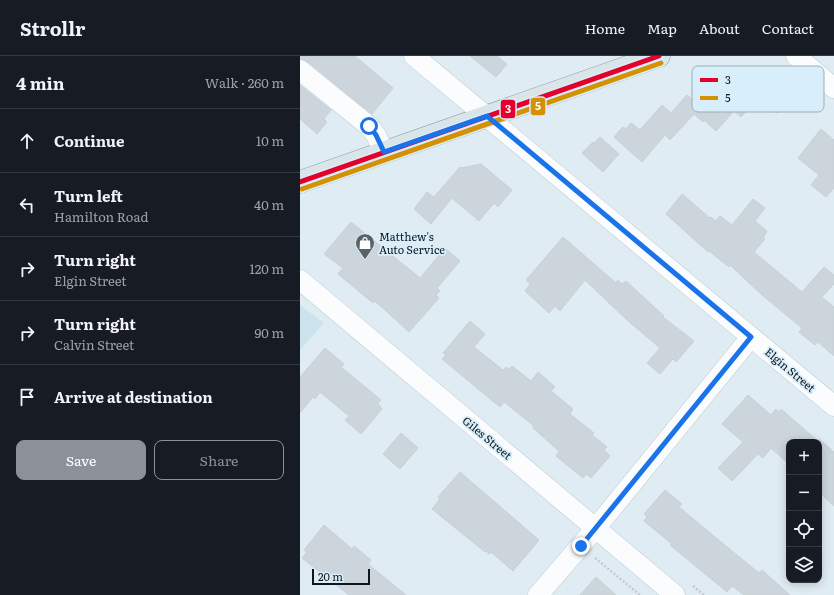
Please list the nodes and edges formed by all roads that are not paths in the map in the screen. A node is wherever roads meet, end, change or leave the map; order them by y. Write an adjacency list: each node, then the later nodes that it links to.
1 (414, 56): 8 (street, Elgin Street)
2 (659, 56): 8 (main road)
3 (796, 56): 4 (street)
4 (808, 66)
5 (300, 70): 9 (street)
6 (824, 80): 7 (street)
7 (834, 88)
8 (487, 116): 9 (main road); 12 (street, Elgin Street)
9 (384, 152): 10 (main road)
10 (300, 182)
11 (300, 280): 14 (street, Giles Street)
12 (751, 337): 13 (street, Elgin Street); 14 (street)
13 (834, 406)
14 (595, 529): 15 (street); 16 (street, Giles Street)
15 (538, 595)
16 (674, 595)

